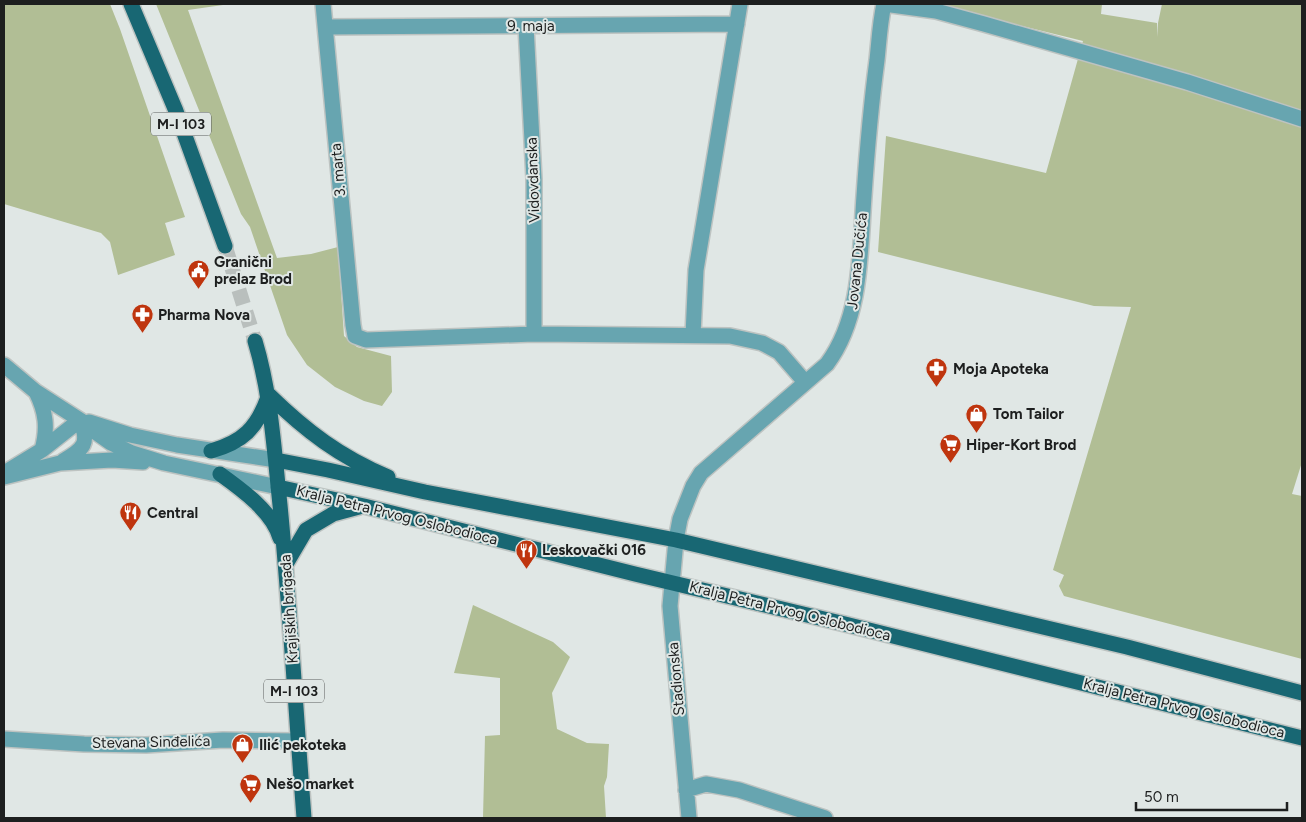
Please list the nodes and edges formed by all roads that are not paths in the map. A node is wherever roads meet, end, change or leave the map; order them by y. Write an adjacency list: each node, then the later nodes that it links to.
1 (131, 4): 9 (main road, M-I 103)
2 (323, 4): 7 (street, 3. marta)
3 (740, 4): 5 (street)
4 (884, 4): 8 (street); 14 (street, Jovana Dučića)
5 (737, 24): 6 (street, 9. maja); 11 (street)
6 (526, 26): 7 (street, 9. maja); 10 (street, Vidovdanska)
7 (326, 27): 10 (street, 3. marta)
8 (1302, 119)
9 (225, 246)
10 (534, 334): 11 (street)
11 (694, 335): 14 (street)
12 (255, 341): 16 (main road, M-I 103)
13 (4, 365): 15 (street)
14 (805, 382): 28 (street, Jovana Dučića)
15 (35, 391): 17 (street); 18 (street)
16 (269, 395): 19 (main road); 20 (main road, M-I 103); 26 (main road)
17 (80, 420): 18 (street); 19 (street); 21 (street); 22 (street)
18 (42, 450): 24 (street)
19 (211, 451): 20 (street)
20 (276, 460): 25 (main road, Krajiških brigada / M-I 103); 26 (main road, Kralja Petra Prvog Oslobodioca)
21 (60, 463): 22 (street); 24 (street)
22 (164, 463): 23 (street)
23 (220, 474): 25 (street); 29 (main road)
24 (4, 475)
25 (278, 486): 27 (main road, Kralja Petra Prvog Oslobodioca); 29 (main road, Krajiških brigada / M-I 103)
26 (425, 492): 28 (main road, Kralja Petra Prvog Oslobodioca)
27 (364, 506): 29 (main road); 30 (main road, Kralja Petra Prvog Oslobodioca)
28 (676, 540): 30 (street, Stadionska); 31 (main road, Kralja Petra Prvog Oslobodioca)
29 (286, 564): 34 (main road, Krajiških brigada / M-I 103)
30 (671, 582): 32 (main road, Kralja Petra Prvog Oslobodioca); 35 (street, Stadionska)
31 (1302, 693)
32 (1302, 738)
33 (4, 740): 34 (street, Stevana Sinđelića)
34 (298, 741): 36 (main road, Krajiških brigada / M-I 103)
35 (686, 790): 37 (street, Stadionska); 38 (street)
36 (304, 818)
37 (689, 818)
38 (824, 818)

